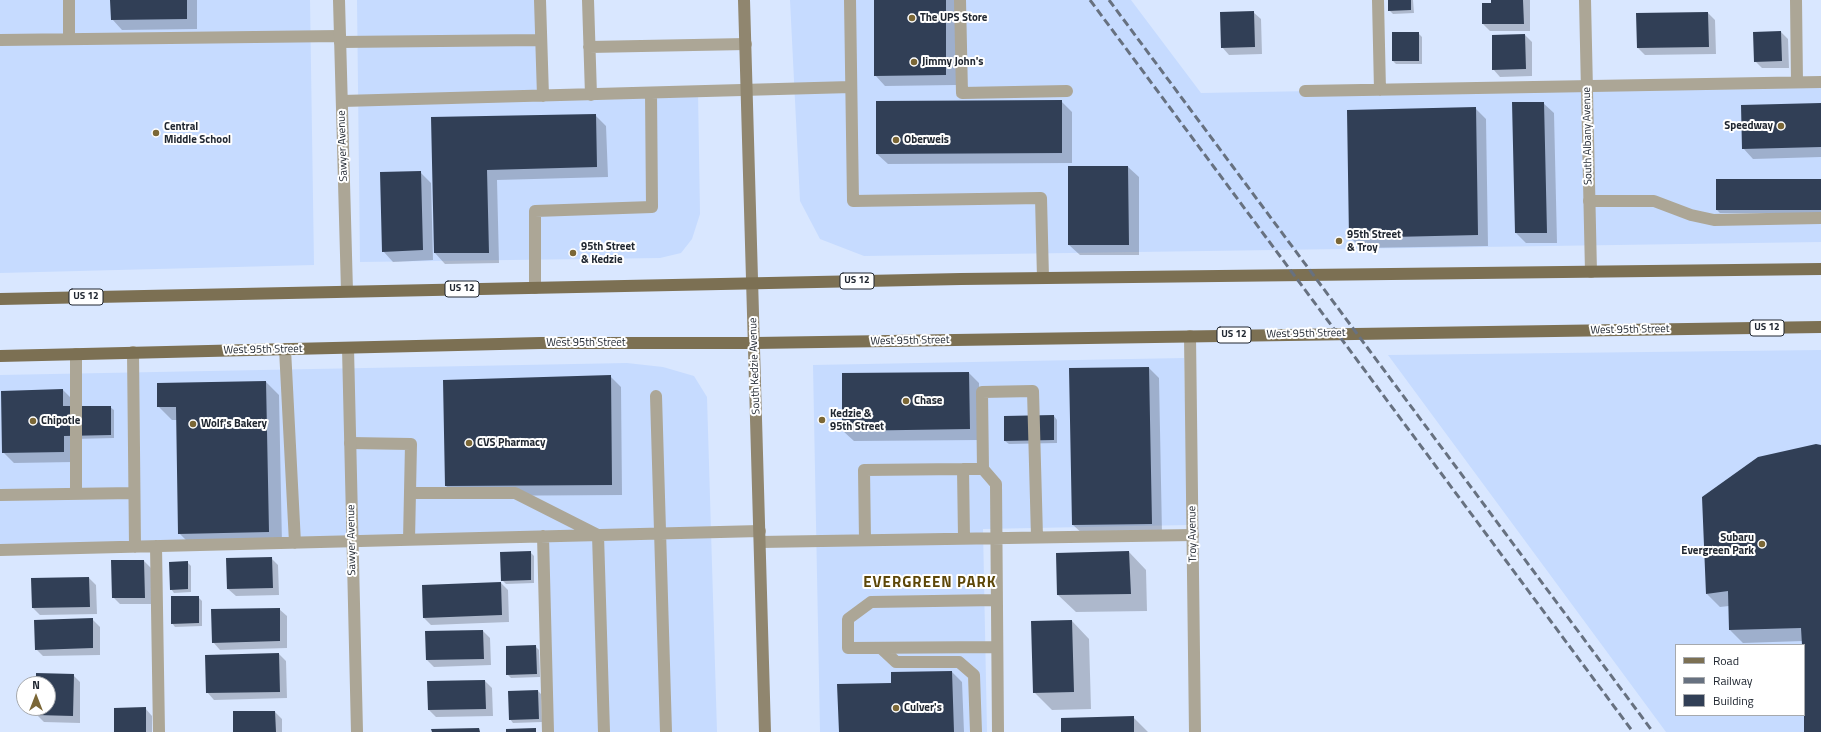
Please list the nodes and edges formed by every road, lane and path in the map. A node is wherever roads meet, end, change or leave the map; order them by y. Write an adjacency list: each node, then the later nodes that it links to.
1 (69, 0): 11 (street)
2 (339, 0): 12 (street, Sawyer Avenue)
3 (540, 0): 14 (street)
4 (588, 0): 16 (street)
5 (744, 0): 15 (main road, South Kedzie Avenue)
6 (850, 0): 20 (street)
7 (960, 0): 23 (street)
8 (1378, 0): 21 (street)
9 (1585, 0): 19 (street, South Albany Avenue)
10 (1796, 0): 17 (street)
11 (69, 39): 12 (street); 13 (street)
12 (340, 39): 14 (street); 28 (street, Sawyer Avenue)
13 (0, 40)
14 (541, 40): 27 (street)
15 (746, 44): 16 (street); 22 (main road, South Kedzie Avenue)
16 (589, 47): 26 (street)
17 (1797, 82): 18 (street); 19 (street)
18 (1821, 82)
19 (1586, 86): 21 (street); 29 (street, South Albany Avenue)
20 (851, 87): 22 (street); 33 (street)
21 (1380, 90): 24 (street)
22 (748, 91): 25 (street); 34 (main road, South Kedzie Avenue)
23 (1067, 91)
24 (1305, 91)
25 (651, 93): 26 (street); 35 (street)
26 (591, 95): 27 (street)
27 (543, 96): 28 (street)
28 (342, 101): 36 (street, Sawyer Avenue)
29 (1589, 201): 30 (street); 32 (street, South Albany Avenue)
30 (1821, 218)
31 (1821, 269): 32 (main road, US 12)
32 (1591, 272): 33 (main road, US 12)
33 (1043, 278): 34 (main road, US 12)
34 (753, 283): 35 (main road, US 12); 40 (main road, South Kedzie Avenue)
35 (535, 288): 36 (main road, US 12)
36 (347, 291): 37 (main road, US 12)
37 (0, 299)
38 (1821, 327): 39 (main road, West 95th Street / US 12)
39 (1190, 336): 40 (main road, West 95th Street / US 12); 56 (street, Troy Avenue)
40 (755, 343): 41 (main road, West 95th Street / US 12); 58 (main road, South Kedzie Avenue)
41 (348, 348): 42 (main road, West 95th Street / US 12); 47 (street, Sawyer Avenue)
42 (285, 349): 43 (main road, West 95th Street / US 12); 65 (street)
43 (133, 352): 44 (main road, West 95th Street / US 12); 50 (street)
44 (76, 354): 45 (main road, West 95th Street / US 12); 53 (street)
45 (0, 356)
46 (656, 396): 54 (street)
47 (350, 443): 51 (street); 62 (street, Sawyer Avenue)
48 (962, 469): 49 (street); 61 (street); 64 (street)
49 (983, 469): 59 (street); 60 (street)
50 (134, 493): 53 (street); 67 (street)
51 (410, 493): 55 (street); 63 (street)
52 (0, 494): 53 (street)
53 (76, 494)
54 (660, 534): 55 (street); 58 (street); 76 (street)
55 (598, 535): 57 (street); 75 (street)
56 (1193, 535): 60 (street); 80 (street, Troy Avenue)
57 (543, 536): 63 (street); 74 (street)
58 (760, 537): 64 (street); 77 (main road, South Kedzie Avenue)
59 (996, 537): 60 (street); 61 (street); 69 (street)
60 (1037, 537)
61 (964, 538): 64 (street)
62 (352, 540): 63 (street); 65 (street); 73 (street, Sawyer Avenue)
63 (409, 540)
64 (865, 540)
65 (295, 543): 66 (street)
66 (156, 546): 67 (street); 72 (street)
67 (135, 547): 68 (street)
68 (0, 550)
69 (996, 600): 70 (street); 71 (street)
70 (997, 647): 71 (street); 79 (street)
71 (881, 648): 78 (street)
72 (159, 732)
73 (357, 732)
74 (548, 732)
75 (604, 732)
76 (666, 732)
77 (765, 732)
78 (976, 732)
79 (998, 732)
80 (1195, 732)

